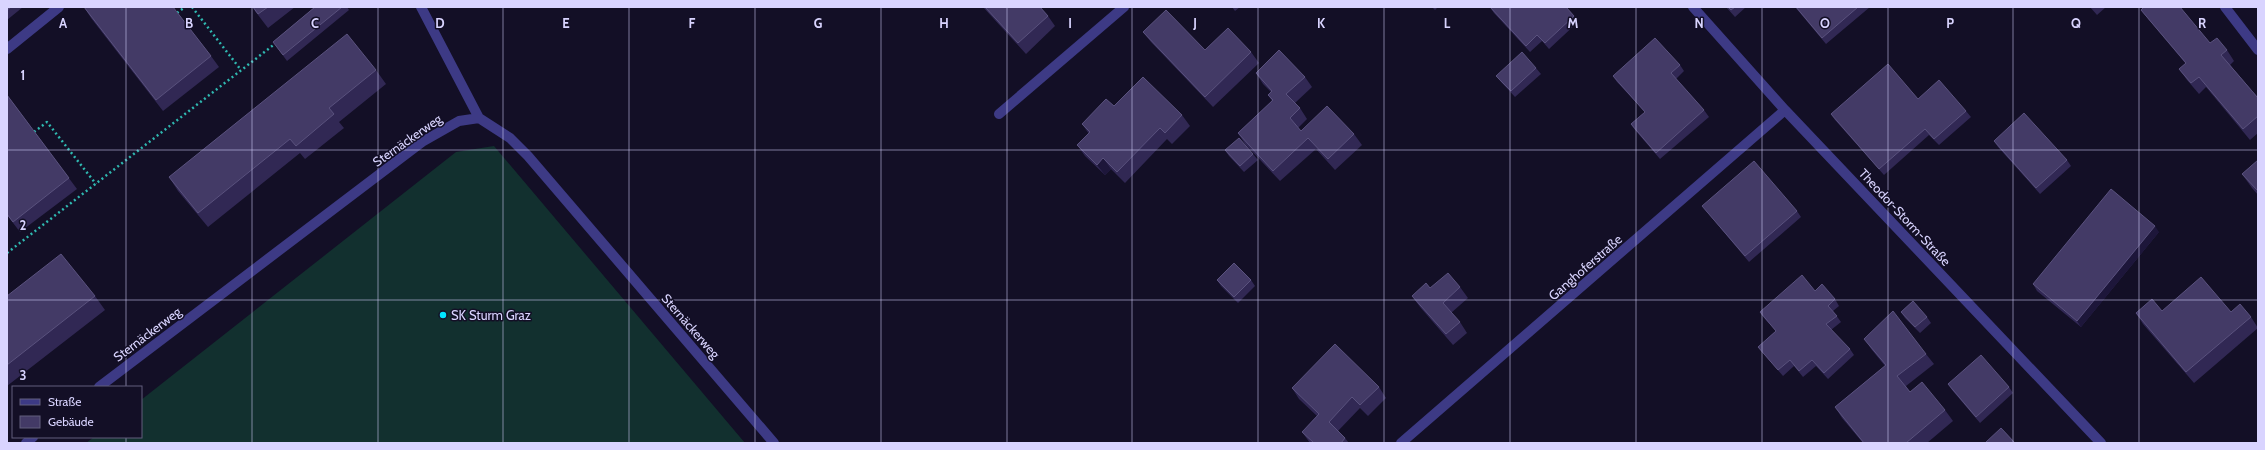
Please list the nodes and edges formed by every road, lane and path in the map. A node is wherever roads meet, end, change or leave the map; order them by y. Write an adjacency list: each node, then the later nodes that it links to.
1 (58, 7): 10 (street)
2 (185, 7): 8 (path)
3 (192, 7): 12 (path)
4 (421, 7): 15 (street)
5 (1124, 7): 14 (street)
6 (1693, 7): 13 (street, Theodor-Storm-Straße)
7 (2225, 7): 11 (street)
8 (177, 13)
9 (277, 41): 12 (path)
10 (7, 49)
11 (2258, 50)
12 (241, 70): 17 (path)
13 (1785, 110): 21 (street, Ganghoferstraße); 22 (street, Theodor-Storm-Straße)
14 (999, 114)
15 (479, 118): 19 (street, Sternäckerweg); 20 (street, Sternäckerweg)
16 (34, 132): 17 (path)
17 (96, 184): 18 (path)
18 (7, 253)
19 (100, 386)
20 (774, 443)
21 (1401, 443)
22 (2101, 443)

